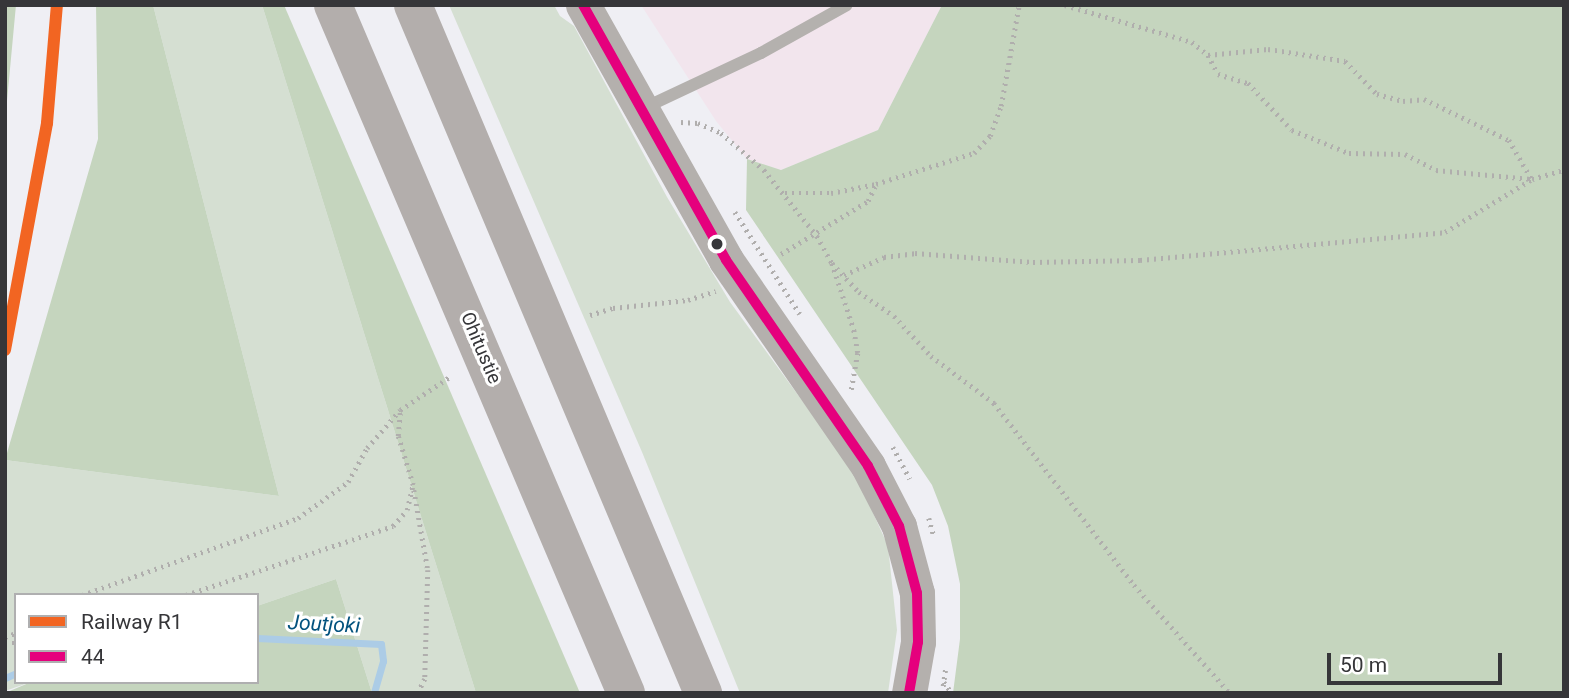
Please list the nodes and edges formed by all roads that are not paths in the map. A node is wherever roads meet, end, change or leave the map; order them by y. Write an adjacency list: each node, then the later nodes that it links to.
1 (333, 5): 6 (highway, Ohitustie)
2 (412, 5): 7 (highway)
3 (583, 5): 5 (street)
4 (846, 5): 5 (lane)
5 (639, 111): 8 (street)
6 (626, 693)
7 (703, 693)
8 (909, 693)

